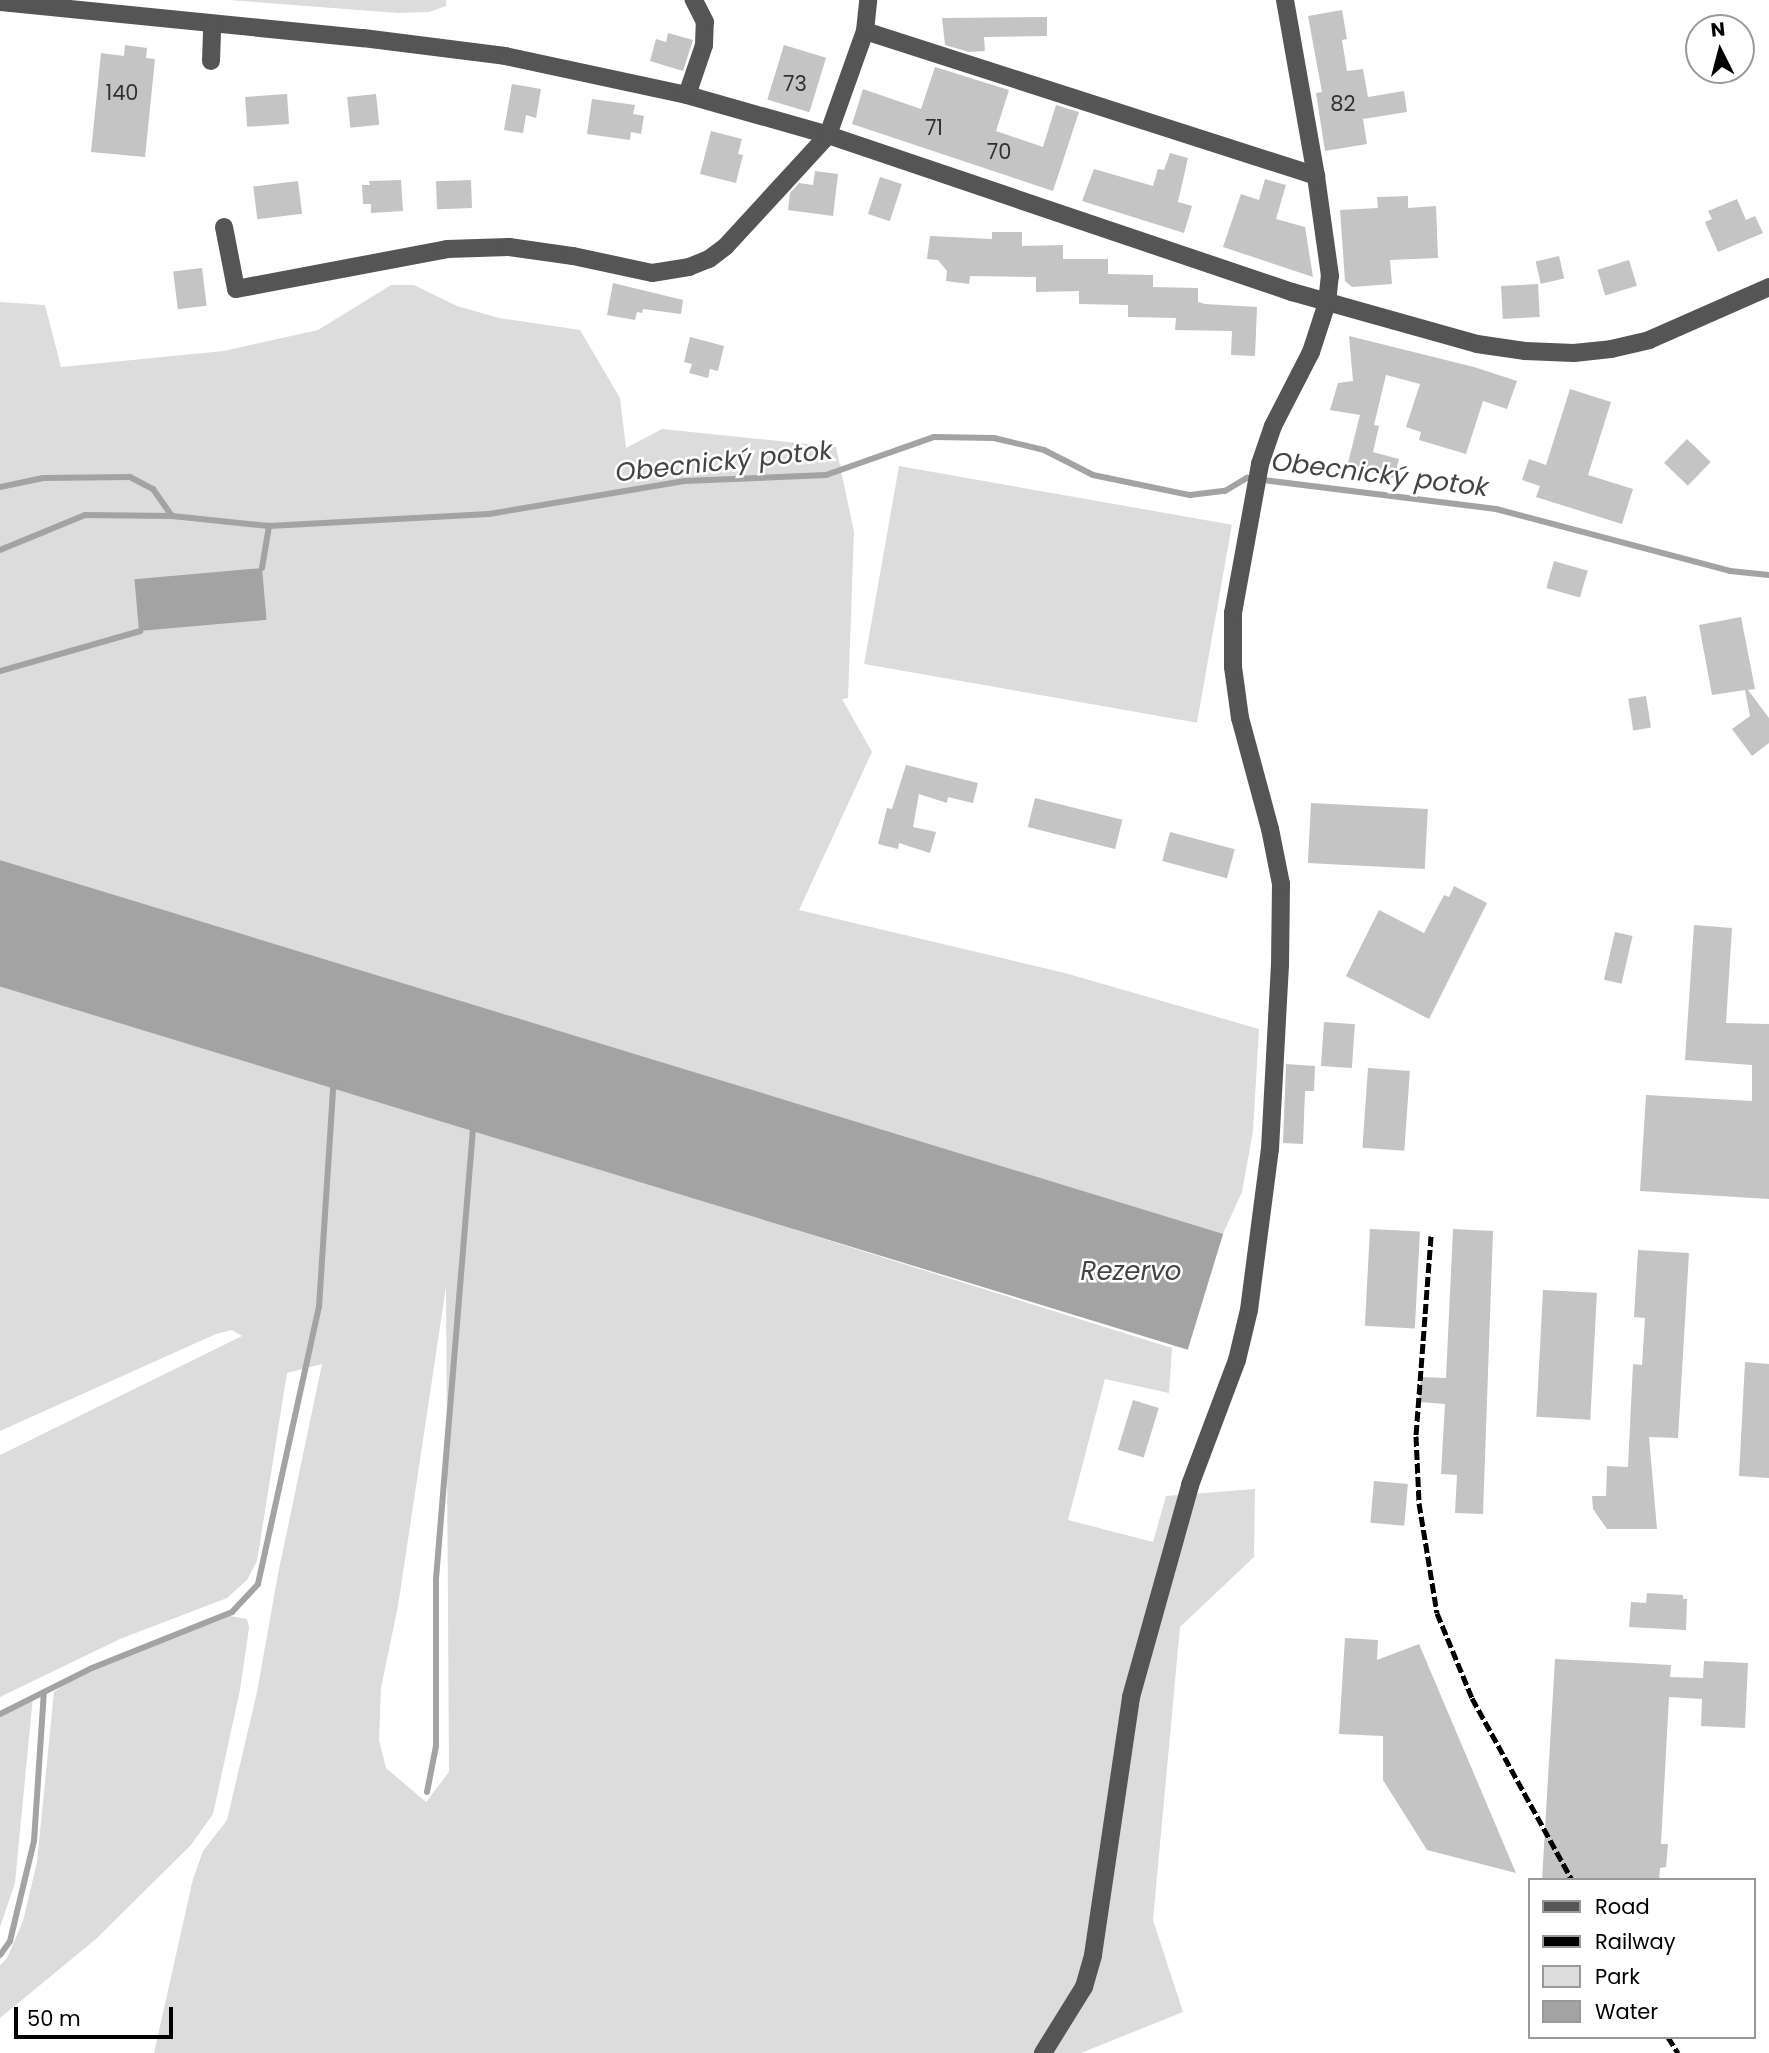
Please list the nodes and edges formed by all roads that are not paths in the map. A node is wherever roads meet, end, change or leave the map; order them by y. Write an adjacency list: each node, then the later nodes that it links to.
1 (694, 0): 8 (street)
2 (868, 0): 6 (street)
3 (1285, 0): 10 (street)
4 (0, 2): 5 (street)
5 (212, 24): 7 (street); 8 (street)
6 (865, 31): 9 (street); 10 (street)
7 (211, 61)
8 (687, 95): 9 (street)
9 (828, 135): 11 (street); 13 (street)
10 (1316, 176): 13 (street)
11 (225, 227)
12 (1769, 288): 13 (street)
13 (1327, 303): 14 (street)
14 (1043, 2053)

